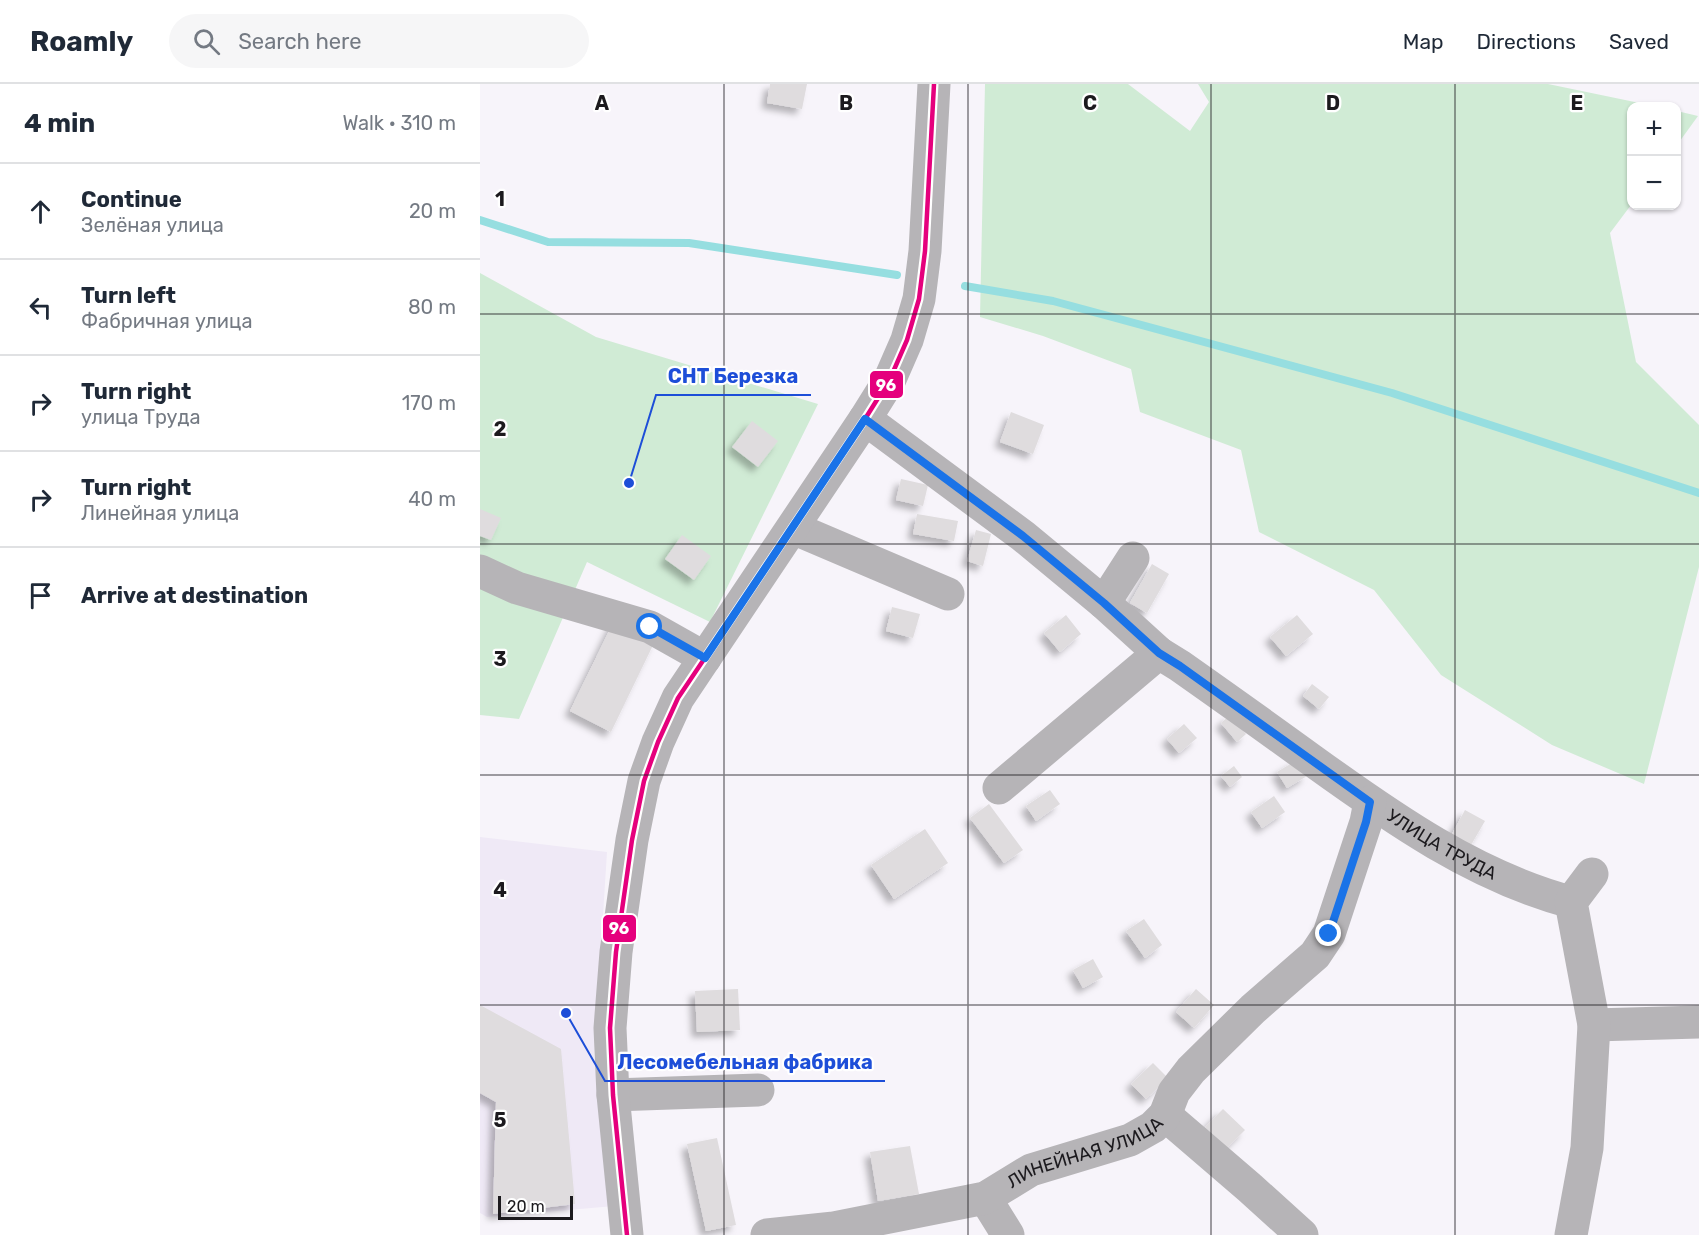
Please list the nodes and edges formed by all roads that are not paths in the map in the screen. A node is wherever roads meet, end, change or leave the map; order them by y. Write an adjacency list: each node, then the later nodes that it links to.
1 (934, 84): 2 (street)
2 (865, 419): 3 (street); 7 (street, УЛИЦА ТРУДА)
3 (793, 528): 6 (street); 9 (street)
4 (1133, 558): 7 (street)
5 (480, 571): 9 (street)
6 (948, 594)
7 (1104, 603): 8 (street, УЛИЦА ТРУДА)
8 (1159, 653): 10 (street); 11 (street, УЛИЦА ТРУДА)
9 (705, 658): 17 (street)
10 (999, 788)
11 (1370, 802): 13 (street, УЛИЦА ТРУДА); 18 (street, ЛИНЕЙНАЯ УЛИЦА)
12 (1592, 874): 13 (street)
13 (1571, 902): 15 (street)
14 (1699, 1022): 15 (street)
15 (1594, 1025): 25 (street)
16 (758, 1090): 17 (street)
17 (612, 1095): 21 (street)
18 (1165, 1115): 19 (street, ЛИНЕЙНАЯ УЛИЦА); 24 (street)
19 (985, 1198): 20 (street, ЛИНЕЙНАЯ УЛИЦА); 23 (street)
20 (835, 1232): 22 (street, ЛИНЕЙНАЯ УЛИЦА)
21 (627, 1235)
22 (767, 1235)
23 (1008, 1235)
24 (1302, 1235)
25 (1570, 1235)

